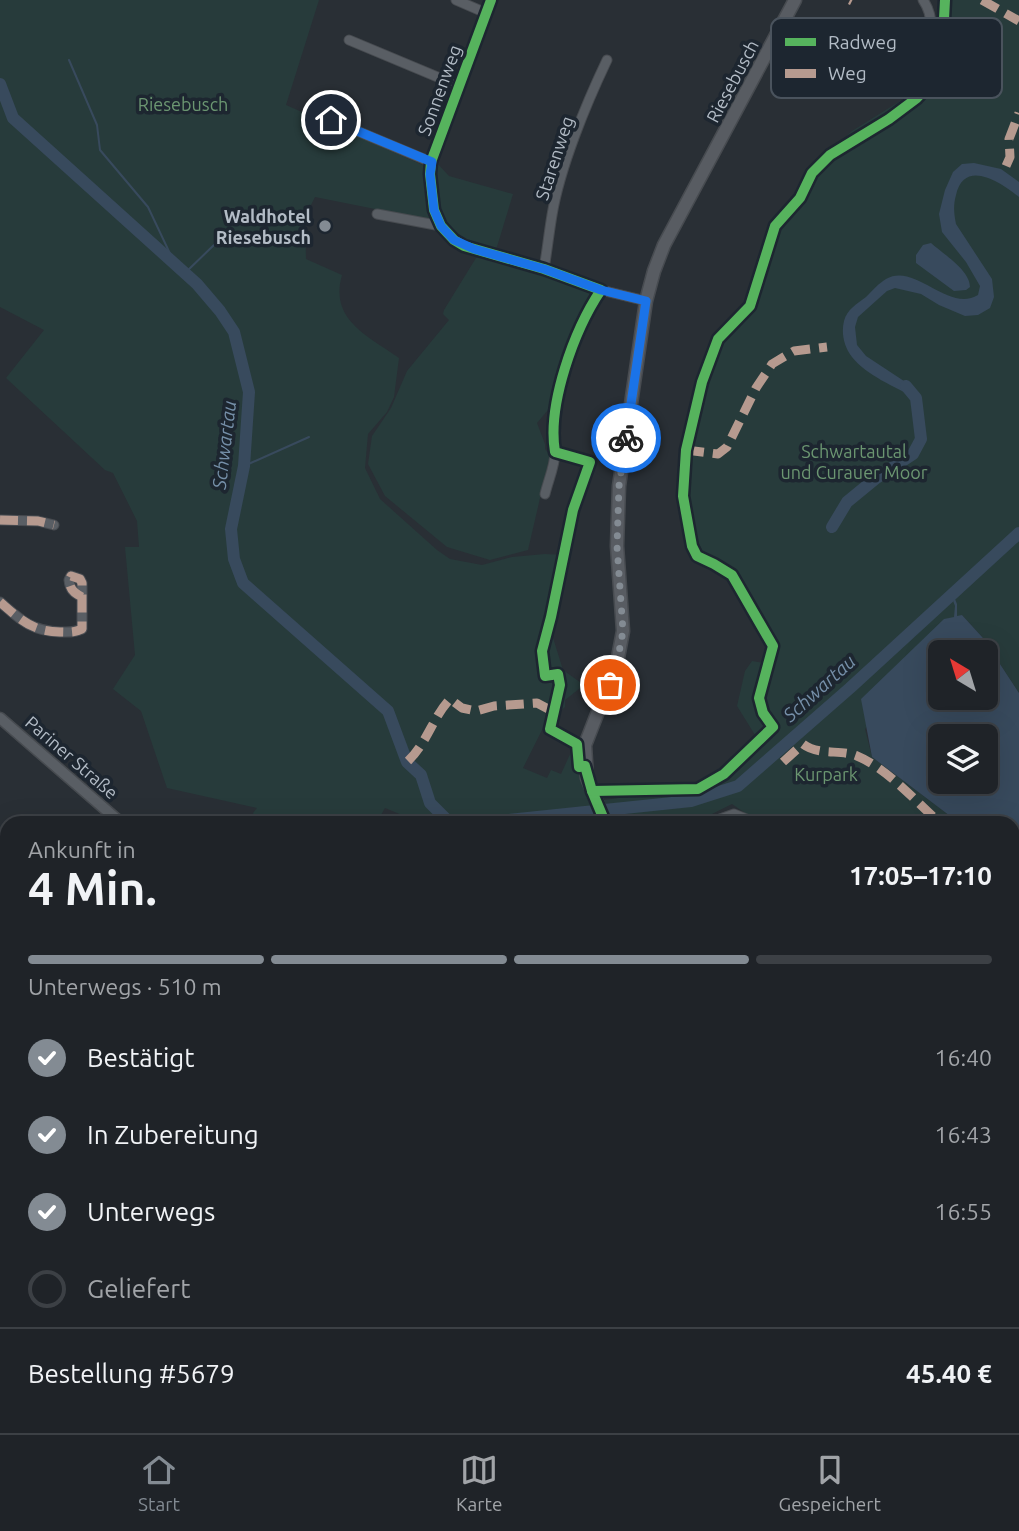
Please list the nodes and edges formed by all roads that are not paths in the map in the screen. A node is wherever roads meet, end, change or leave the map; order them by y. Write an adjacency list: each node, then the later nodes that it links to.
1 (456, 0): 5 (street)
2 (491, 0): 5 (street, Sonnenweg)
3 (794, 0): 6 (main road, Riesebusch)
4 (923, 0): 7 (street)
5 (486, 13): 11 (street, Sonnenweg)
6 (784, 18)
7 (930, 18)
8 (349, 40): 11 (street)
9 (771, 43): 18 (main road, Riesebusch)
10 (607, 60): 16 (street, Starenweg)
11 (459, 86): 13 (street, Sonnenweg)
12 (331, 120): 13 (street)
13 (432, 162): 15 (street, Sonnenweg)
14 (377, 214): 15 (street)
15 (441, 226): 16 (street)
16 (544, 269): 17 (street)
17 (601, 290): 18 (street); 19 (street)
18 (646, 301): 26 (main road, Riesebusch)
19 (545, 494)
20 (0, 520): 21 (street)
21 (54, 525)
22 (82, 597): 23 (street)
23 (0, 602)
24 (0, 718): 25 (street, Pariner Straße)
25 (113, 816)
26 (602, 816)

